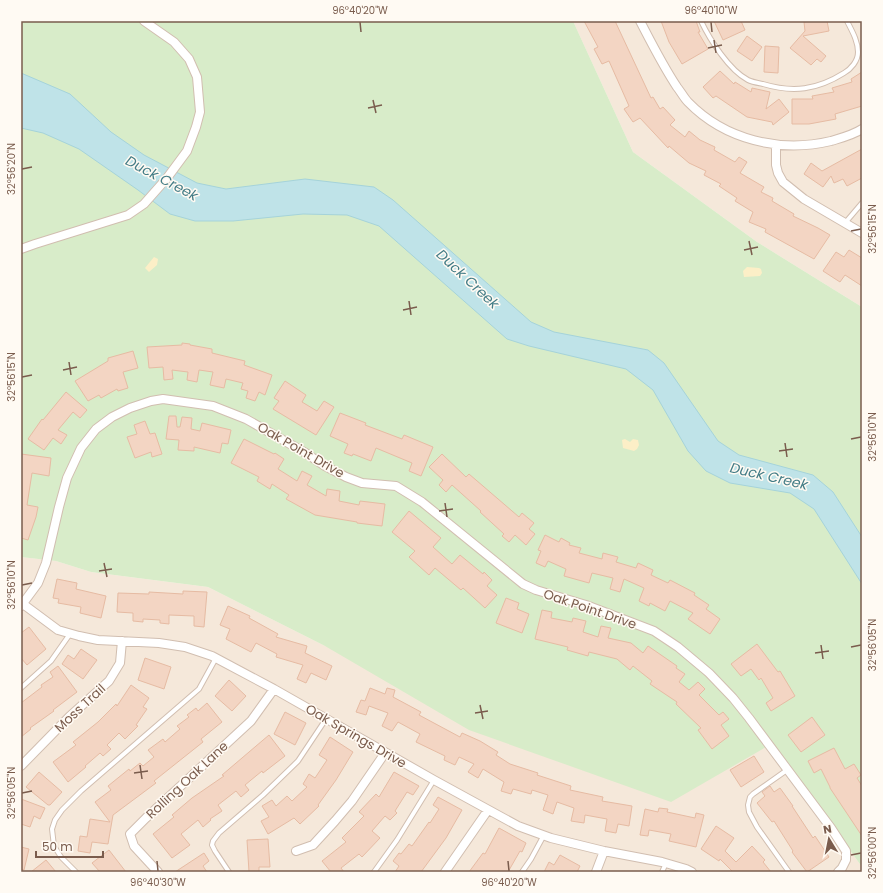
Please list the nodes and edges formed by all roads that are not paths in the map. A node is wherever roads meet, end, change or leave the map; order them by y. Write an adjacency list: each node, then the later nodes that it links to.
1 (144, 21): 12 (street)
2 (640, 21): 8 (street)
3 (701, 21): 6 (lane)
4 (846, 21): 6 (lane)
5 (862, 39): 6 (lane)
6 (856, 40)
7 (862, 129): 8 (street)
8 (776, 145): 10 (street)
9 (862, 203): 10 (lane)
10 (845, 223): 11 (street)
11 (862, 233)
12 (21, 249)
13 (22, 605): 14 (street, Oak Springs Drive); 22 (street, Oak Point Drive)
14 (70, 634): 15 (street, Oak Springs Drive); 17 (lane)
15 (122, 641): 16 (street, Oak Springs Drive); 21 (street, Moss Trail)
16 (216, 658): 18 (street, Oak Springs Drive); 29 (lane)
17 (21, 688)
18 (274, 689): 19 (street, Oak Springs Drive); 30 (street, Rolling Oak Lane)
19 (326, 719): 20 (street, Oak Springs Drive); 31 (lane)
20 (385, 753): 23 (street, Oak Springs Drive); 26 (street)
21 (21, 766)
22 (787, 769): 38 (lane); 39 (street, Oak Point Drive)
23 (434, 780): 24 (street, Oak Springs Drive); 32 (lane)
24 (488, 810): 25 (street, Oak Springs Drive); 33 (street)
25 (544, 835): 27 (street, Oak Springs Drive); 34 (lane)
26 (296, 851)
27 (604, 851): 28 (street, Oak Springs Drive); 35 (street)
28 (666, 863): 36 (lane); 37 (street, Oak Springs Drive)
29 (76, 872)
30 (158, 872)
31 (229, 872)
32 (374, 872)
33 (445, 872)
34 (522, 872)
35 (596, 872)
36 (662, 872)
37 (692, 872)
38 (789, 872)
39 (838, 872)

